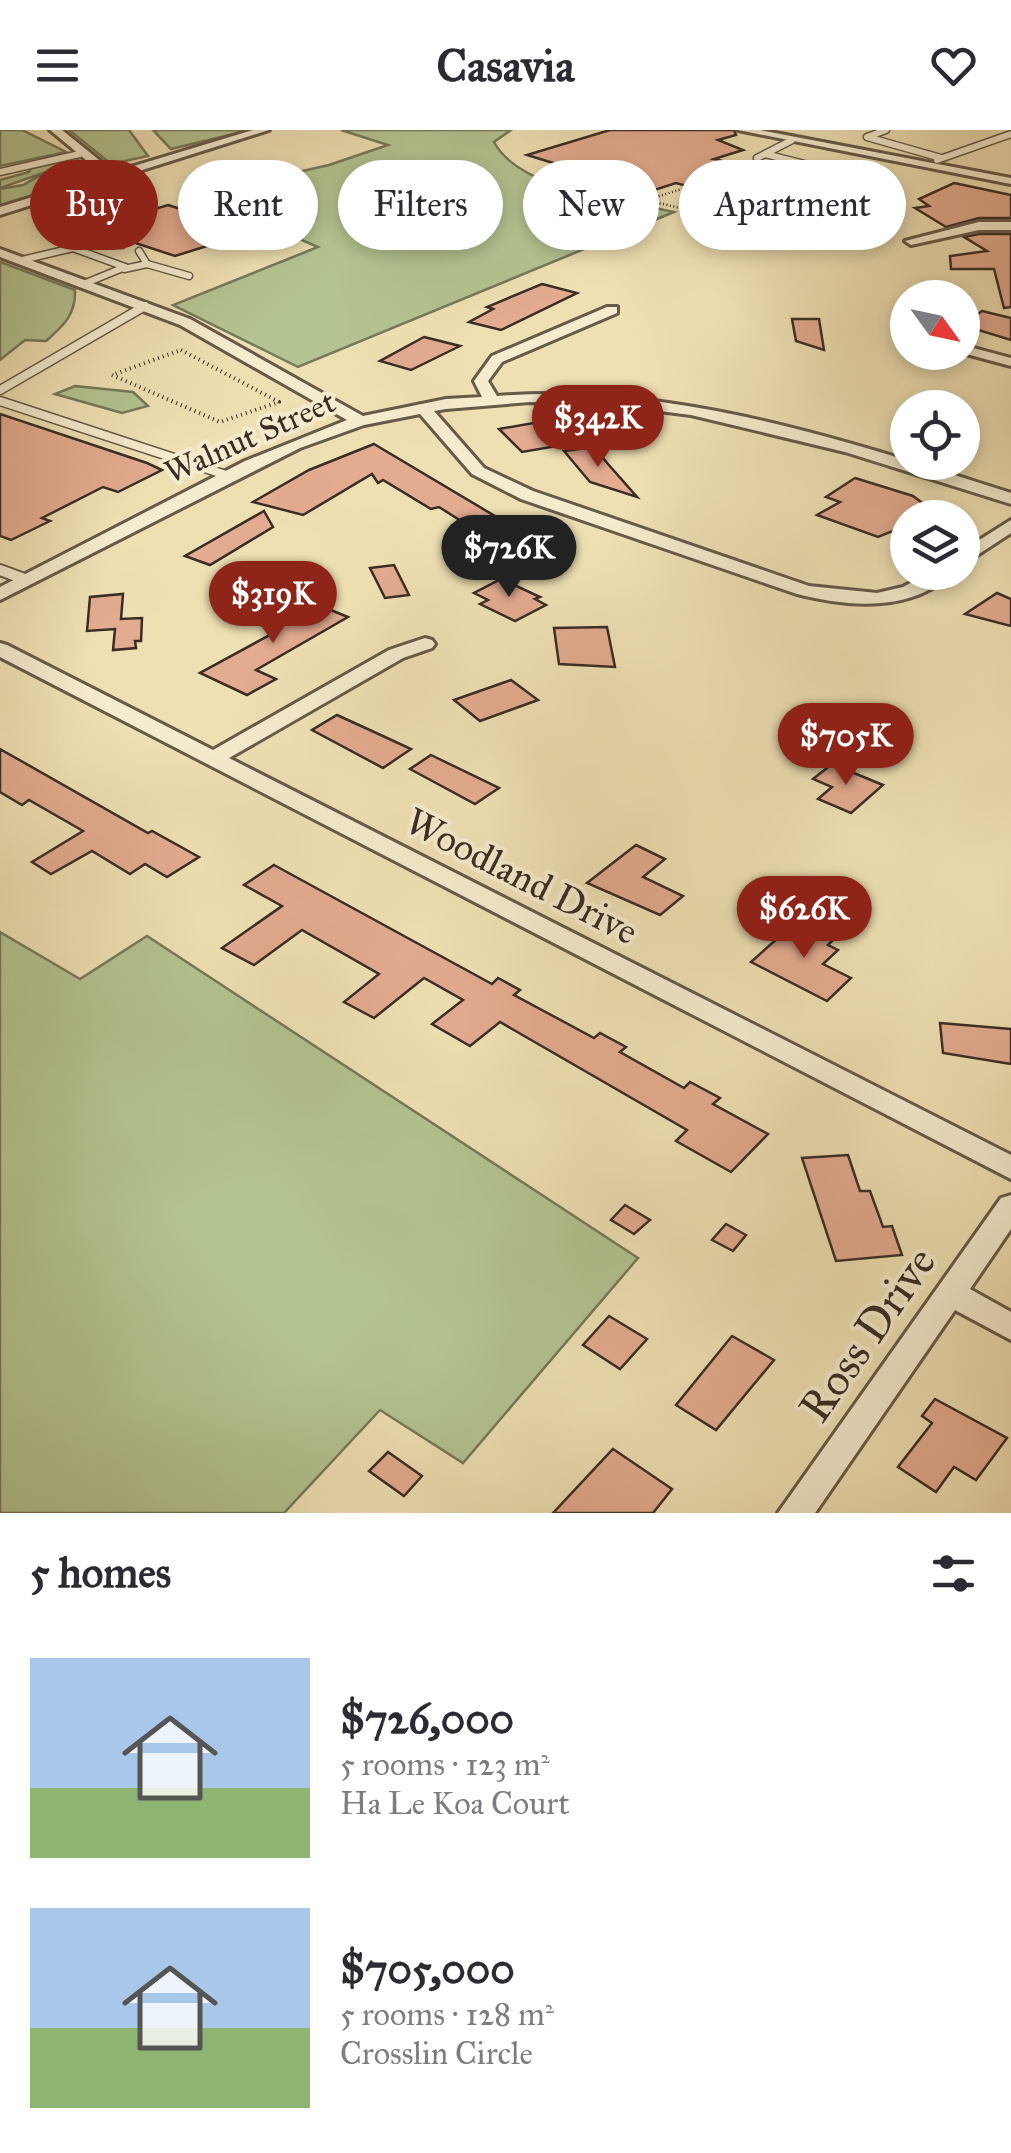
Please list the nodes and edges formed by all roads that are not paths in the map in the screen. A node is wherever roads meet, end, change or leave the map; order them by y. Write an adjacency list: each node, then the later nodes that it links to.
1 (56, 130): 7 (street)
2 (264, 130): 11 (street)
3 (744, 130): 6 (street)
4 (886, 130): 9 (lane)
5 (1011, 134): 9 (lane)
6 (792, 140): 8 (lane); 12 (street)
7 (84, 153): 10 (street); 13 (lane)
8 (764, 153): 8 (lane)
9 (941, 158): 12 (lane)
10 (93, 160)
11 (158, 162)
12 (929, 165): 14 (street)
13 (0, 172)
14 (1011, 182)
15 (30, 202): 16 (street)
16 (0, 211)
17 (1011, 226): 18 (street)
18 (911, 242)
19 (64, 250): 23 (lane)
20 (78, 250): 25 (lane)
21 (138, 250): 24 (lane)
22 (0, 253): 23 (street)
23 (22, 260): 27 (street)
24 (147, 264): 25 (lane); 26 (lane)
25 (124, 268): 27 (lane)
26 (189, 276)
27 (86, 283): 28 (street)
28 (144, 306): 32 (lane); 36 (street)
29 (612, 310): 34 (street)
30 (980, 353): 31 (street)
31 (1011, 362)
32 (0, 390)
33 (0, 401): 37 (lane)
34 (492, 401): 35 (street, Walnut Street); 38 (street, Walnut Street)
35 (424, 410): 36 (street, Walnut Street); 43 (street)
36 (360, 421): 37 (street, Walnut Street)
37 (229, 476): 42 (street, Walnut Street)
38 (1011, 499)
39 (1011, 525): 40 (street)
40 (980, 547)
41 (0, 570): 42 (lane)
42 (27, 580): 44 (street, Walnut Street)
43 (917, 590)
44 (0, 594)
45 (425, 644): 47 (street)
46 (0, 649): 47 (street, Woodland Drive)
47 (214, 758): 48 (street, Woodland Drive)
48 (1011, 1168)
49 (1011, 1206): 50 (street, Ross Drive)
50 (951, 1293): 51 (street); 52 (street, Ross Drive)
51 (1011, 1327)
52 (795, 1513)

